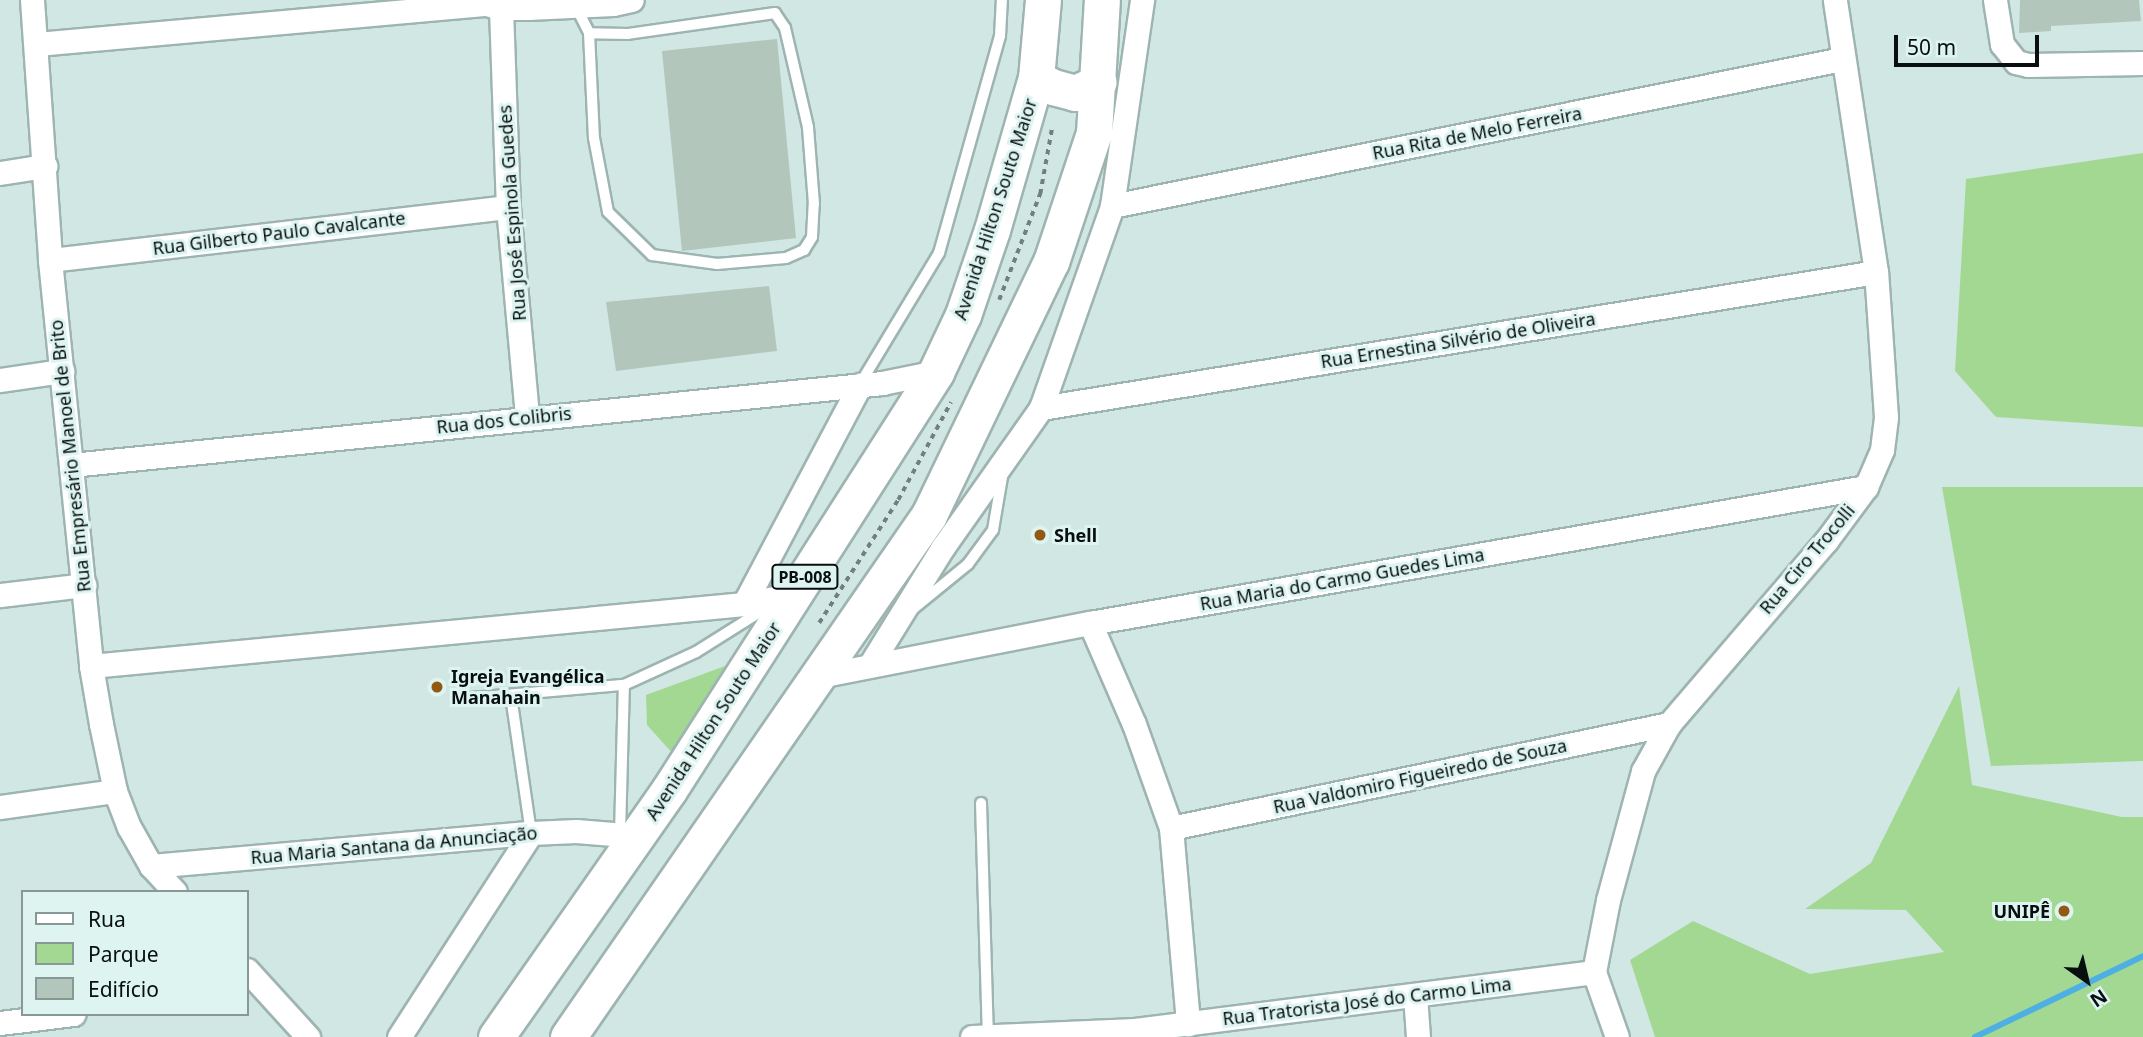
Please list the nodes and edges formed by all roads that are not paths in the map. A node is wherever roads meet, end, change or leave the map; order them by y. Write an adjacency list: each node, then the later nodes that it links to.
1 (32, 0): 12 (street, Rua Empresário Manoel de Brito)
2 (632, 0): 8 (street)
3 (1002, 0): 26 (lane)
4 (1043, 0): 15 (main road, Avenida Hilton Souto Maior / PB-008)
5 (1102, 0): 16 (main road)
6 (1142, 0): 20 (street)
7 (1835, 0): 13 (street, Rua Ciro Trocolli)
8 (587, 3): 9 (street); 11 (lane)
9 (488, 4): 12 (street); 19 (street, Rua José Espinola Guedes)
10 (1995, 5): 14 (street)
11 (589, 33): 11 (lane)
12 (37, 44): 17 (street, Rua Empresário Manoel de Brito)
13 (1842, 60): 20 (street, Rua Rita de Melo Ferreira); 22 (street, Rua Ciro Trocolli)
14 (2143, 63)
15 (1036, 78): 16 (main road); 24 (main road, Avenida Hilton Souto Maior / PB-008)
16 (1099, 82): 40 (main road)
17 (45, 166): 18 (street); 21 (street, Rua Empresário Manoel de Brito)
18 (0, 173)
19 (508, 206): 21 (street, Rua Gilberto Paulo Cavalcante); 28 (street, Rua José Espinola Guedes)
20 (1112, 206): 27 (street)
21 (51, 260): 23 (street, Rua Empresário Manoel de Brito)
22 (1875, 272): 27 (street, Rua Ernestina Silvério de Oliveira); 31 (street, Rua Ciro Trocolli)
23 (62, 371): 25 (street); 30 (street, Rua Empresário Manoel de Brito)
24 (936, 372): 26 (street, Rua dos Colibris); 34 (main road, Avenida Hilton Souto Maior / PB-008)
25 (0, 380)
26 (860, 385): 28 (street, Rua dos Colibris); 35 (street)
27 (1041, 408): 29 (street)
28 (527, 417): 30 (street, Rua dos Colibris)
29 (1006, 458): 36 (street); 36 (lane)
30 (71, 465): 32 (street, Rua Empresário Manoel de Brito)
31 (1866, 487): 37 (street, Rua Maria do Carmo Guedes Lima); 44 (street, Rua Ciro Trocolli)
32 (84, 585): 33 (street); 39 (street, Rua Empresário Manoel de Brito)
33 (0, 595)
34 (786, 597): 35 (street); 41 (lane); 45 (main road, Avenida Hilton Souto Maior / PB-008)
35 (744, 604): 39 (street)
36 (897, 622): 38 (street)
37 (1090, 623): 38 (street, Rua Maria do Carmo Guedes Lima); 49 (street)
38 (870, 664): 40 (street, Rua Maria do Carmo Guedes Lima)
39 (92, 666): 46 (street, Rua Empresário Manoel de Brito)
40 (819, 676): 52 (main road)
41 (624, 685): 42 (lane); 51 (lane)
42 (511, 696): 43 (lane); 50 (lane)
43 (471, 698)
44 (1669, 724): 49 (street, Rua Valdomiro Figueiredo de Souza); 58 (street, Rua Ciro Trocolli)
45 (669, 790): 51 (main road, Avenida Hilton Souto Maior / PB-008); 52 (main road)
46 (115, 791): 48 (street); 53 (street, Rua Empresário Manoel de Brito)
47 (981, 803): 65 (lane)
48 (0, 807)
49 (1171, 828): 63 (street)
50 (531, 833): 51 (street, Rua Maria Santana da Anunciação); 53 (street, Rua Maria Santana da Anunciação); 67 (street)
51 (629, 835): 54 (main road, Avenida Hilton Souto Maior / PB-008)
52 (697, 850): 56 (main road)
53 (151, 866): 55 (street, Rua Empresário Manoel de Brito)
54 (613, 870): 56 (main road); 68 (main road, Avenida Hilton Souto Maior / PB-008)
55 (173, 890)
56 (635, 938): 69 (main road)
57 (248, 972): 59 (street)
58 (1594, 972): 60 (street, Rua Tratorista José do Carmo Lima); 71 (street)
59 (256, 991): 66 (street)
60 (1415, 995): 63 (street, Rua Tratorista José do Carmo Lima); 70 (street)
61 (57, 1016): 62 (street)
62 (0, 1023)
63 (1188, 1024): 64 (street, Rua Tratorista José do Carmo Lima)
64 (1135, 1033): 65 (street, Rua Tratorista José do Carmo Lima)
65 (983, 1036)
66 (308, 1037)
67 (399, 1037)
68 (496, 1037)
69 (568, 1037)
70 (1418, 1037)
71 (1617, 1037)

